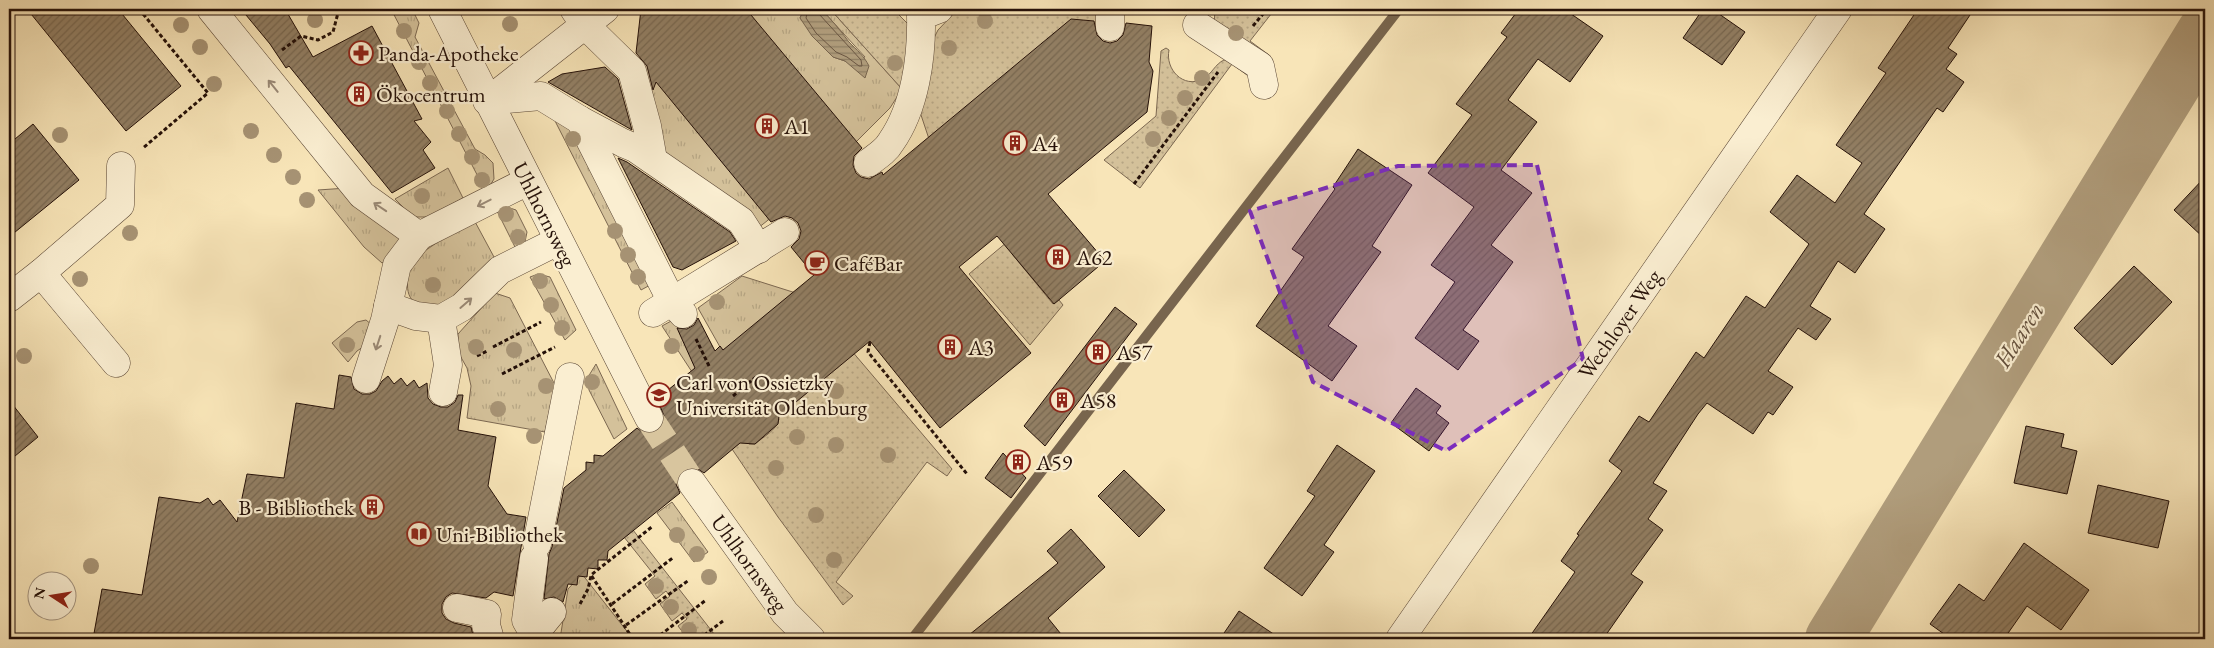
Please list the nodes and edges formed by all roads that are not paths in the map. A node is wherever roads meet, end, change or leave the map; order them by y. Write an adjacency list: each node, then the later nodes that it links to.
1 (211, 9): 15 (street, one-way to 1)
2 (442, 9): 8 (street, Uhlhornsweg)
3 (1838, 9): 33 (street, Wechloyer Weg)
4 (923, 11): 11 (street)
5 (588, 14): 8 (street); 10 (street)
6 (1194, 14): 7 (street)
7 (1264, 85)
8 (488, 101): 9 (street); 13 (street, Uhlhornsweg)
9 (580, 120): 10 (street); 17 (street)
10 (653, 160): 17 (street)
11 (868, 163)
12 (121, 166): 18 (street)
13 (528, 181): 15 (street, one-way to 15); 16 (street, Uhlhornsweg)
14 (785, 232): 17 (street)
15 (419, 236): 20 (street)
16 (558, 241): 21 (street, one-way to 16); 26 (street, Uhlhornsweg)
17 (759, 249)
18 (41, 273): 19 (street); 22 (street)
19 (9, 298)
20 (388, 306): 21 (street); 24 (street, one-way to 24)
21 (441, 319): 25 (street)
22 (116, 363)
23 (570, 377): 30 (street)
24 (366, 379)
25 (443, 392)
26 (649, 418)
27 (692, 483): 32 (street, Uhlhornsweg)
28 (457, 608): 31 (street)
29 (552, 612): 30 (street)
30 (534, 637)
31 (490, 639)
32 (811, 639)
33 (1400, 639)

